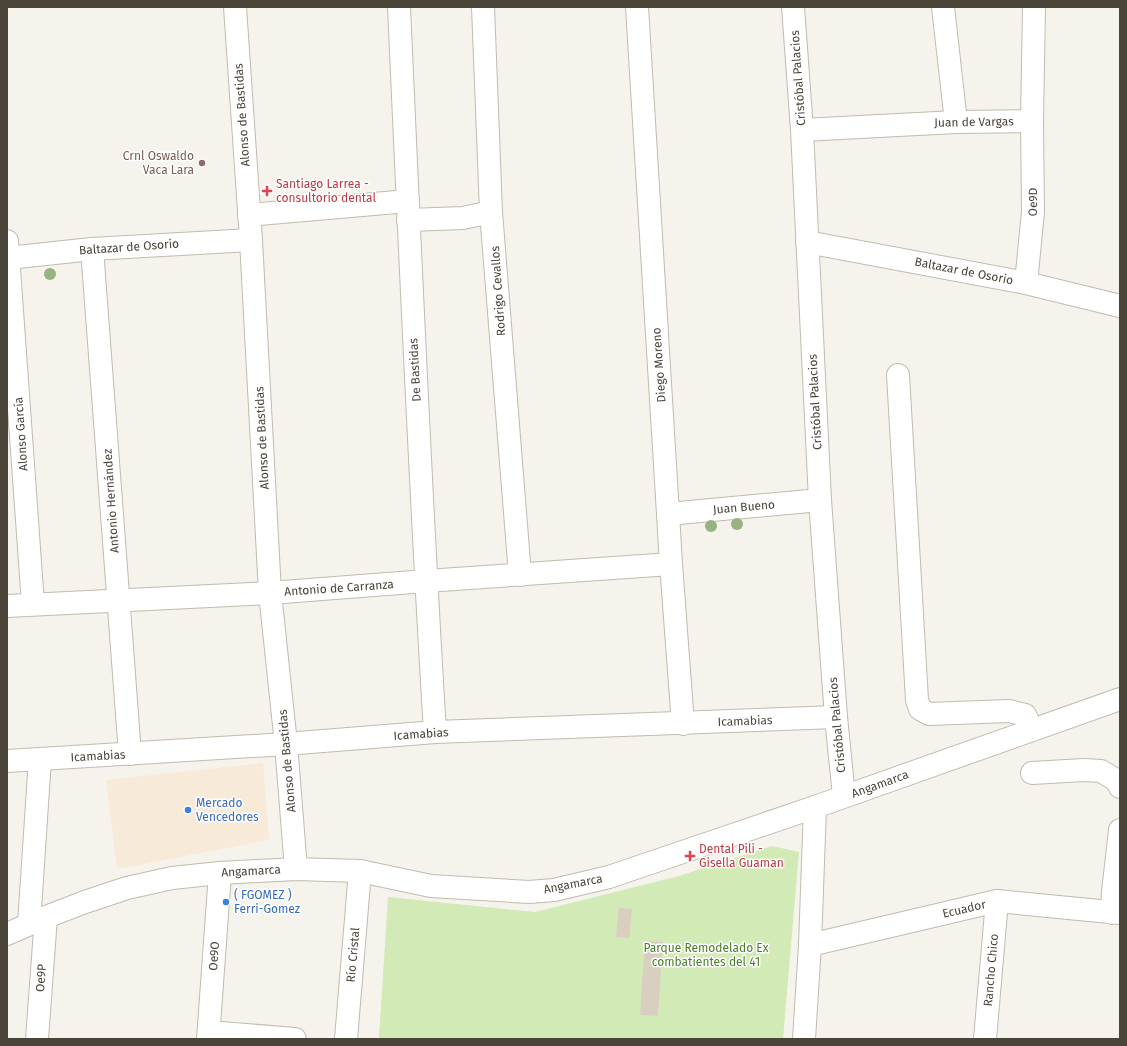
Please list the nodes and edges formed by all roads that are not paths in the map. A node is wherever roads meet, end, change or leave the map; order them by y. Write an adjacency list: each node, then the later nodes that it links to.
1 (235, 7): 13 (street, Alonso de Bastidas)
2 (399, 7): 11 (street, De Bastidas)
3 (483, 7): 12 (street, Rodrigo Cevallos)
4 (637, 7): 22 (street, Diego Moreno)
5 (793, 7): 10 (street, Cristóbal Palacios)
6 (944, 7): 9 (street)
7 (1034, 7): 8 (street)
8 (1032, 121): 9 (street, Juan de Vargas); 18 (street, Oe9D)
9 (956, 122): 10 (street, Juan de Vargas)
10 (802, 130): 15 (street, Cristóbal Palacios)
11 (408, 210): 12 (street); 13 (street); 25 (street, De Bastidas)
12 (491, 212): 24 (street, Rodrigo Cevallos)
13 (249, 215): 14 (street, Alonso de Bastidas)
14 (251, 240): 17 (street, Baltazar de Osorio); 26 (street, Alonso de Bastidas)
15 (807, 242): 18 (street, Baltazar de Osorio); 21 (street, Cristóbal Palacios)
16 (8, 249): 17 (street, Baltazar de Osorio); 28 (street, Alonso García)
17 (92, 249): 27 (street, Antonio Hernández)
18 (1026, 283): 19 (street, Baltazar de Osorio)
19 (1120, 306)
20 (898, 374): 33 (street)
21 (820, 500): 22 (street, Juan Bueno); 31 (street, Cristóbal Palacios)
22 (668, 514): 23 (street, Diego Moreno)
23 (671, 564): 24 (street, Antonio de Carranza); 32 (street, Diego Moreno)
24 (520, 575): 25 (street, Antonio de Carranza)
25 (426, 581): 26 (street, Antonio de Carranza); 34 (street, De Bastidas)
26 (270, 593): 27 (street, Antonio de Carranza); 35 (street, Alonso de Bastidas)
27 (118, 600): 28 (street, Antonio de Carranza); 36 (street, Antonio Hernández)
28 (33, 604): 29 (street, Antonio de Carranza)
29 (7, 606)
30 (1120, 699): 33 (street, Angamarca)
31 (836, 717): 32 (street, Icamabias); 41 (street, Cristóbal Palacios)
32 (683, 724): 34 (street, Icamabias)
33 (1032, 730): 41 (street, Angamarca)
34 (435, 732): 35 (street, Icamabias)
35 (286, 744): 36 (street, Icamabias); 44 (street, Alonso de Bastidas)
36 (130, 754): 37 (street, Icamabias)
37 (40, 759): 38 (street, Icamabias); 49 (street, Oe9P)
38 (7, 761)
39 (1032, 773): 40 (street)
40 (1120, 787)
41 (844, 796): 42 (street, Angamarca)
42 (815, 807): 45 (street, Angamarca); 51 (street)
43 (1120, 830): 48 (street)
44 (296, 869): 45 (street, Angamarca); 46 (street, Angamarca)
45 (360, 871): 55 (street, Río Cristal)
46 (220, 873): 49 (street, Angamarca); 52 (street, Oe9O)
47 (997, 901): 48 (street, Ecuador); 51 (street, Ecuador); 57 (street, Rancho Chico)
48 (1116, 913)
49 (38, 920): 50 (street, Angamarca); 53 (street, Oe9P)
50 (7, 934)
51 (810, 945): 56 (street)
52 (208, 1035): 54 (street)
53 (37, 1039)
54 (295, 1039)
55 (346, 1039)
56 (804, 1039)
57 (985, 1039)

